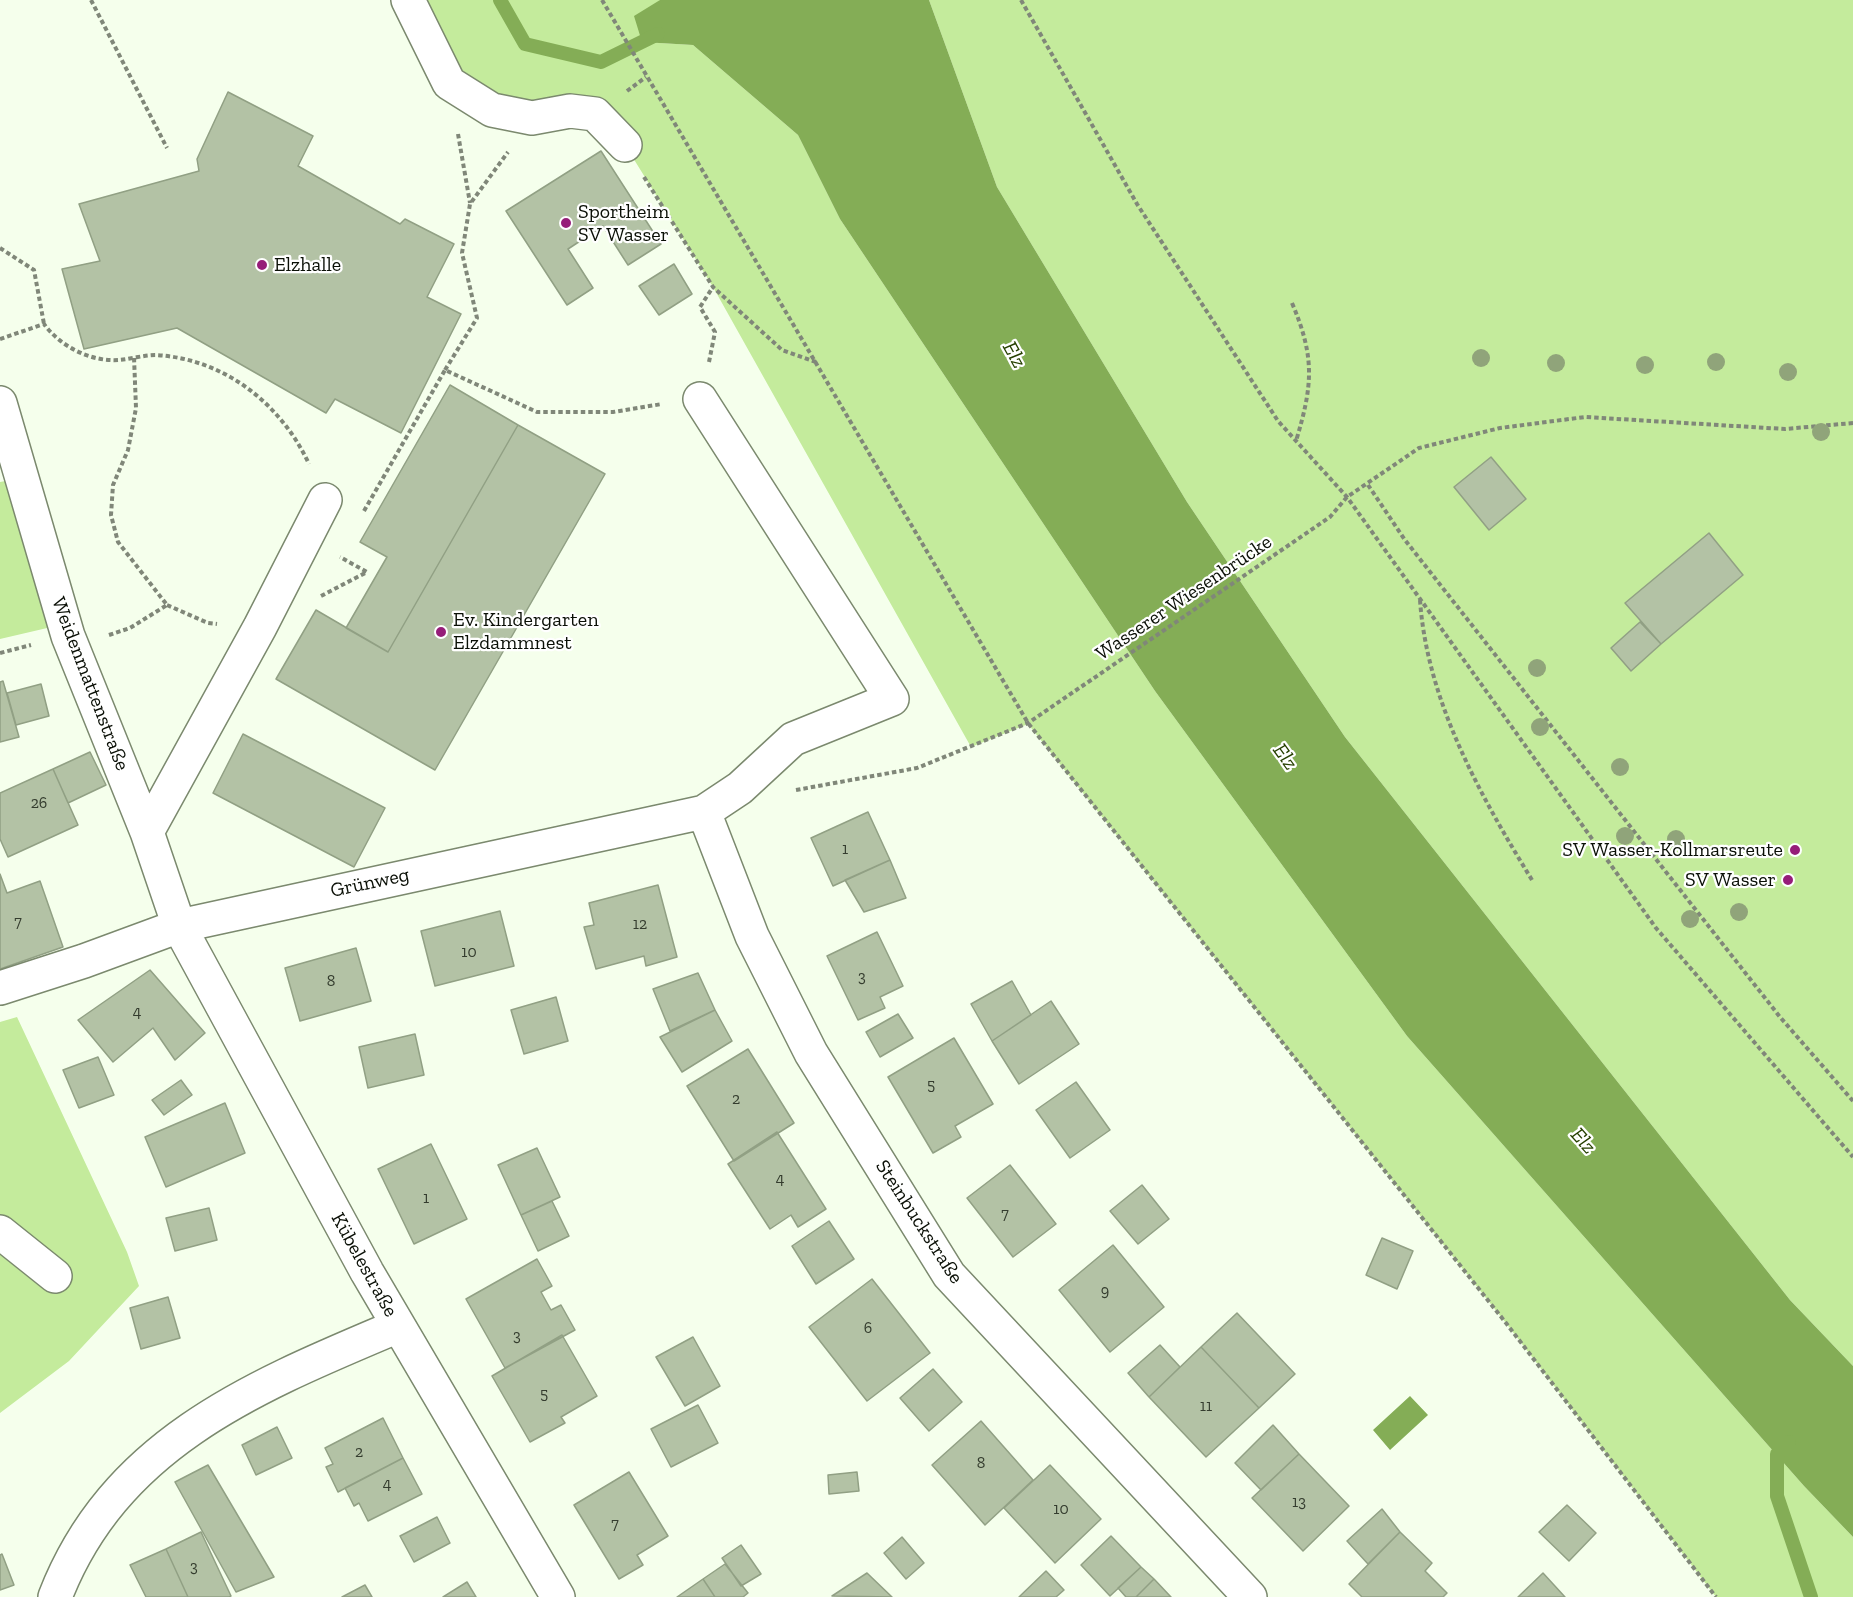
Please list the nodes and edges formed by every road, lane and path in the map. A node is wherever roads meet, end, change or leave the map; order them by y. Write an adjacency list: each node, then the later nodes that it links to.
1 (91, 0): 8 (path)
2 (408, 0): 5 (street)
3 (602, 0): 16 (path)
4 (1021, 0): 21 (path)
5 (449, 83): 6 (street); 9 (path)
6 (532, 118): 7 (street); 9 (path)
7 (625, 145): 11 (path)
8 (167, 148)
9 (470, 204): 17 (path)
10 (0, 248): 13 (path)
11 (713, 287): 16 (path); 18 (path)
12 (1292, 303): 21 (path)
13 (44, 324): 14 (path); 15 (path)
14 (0, 339)
15 (135, 357): 24 (path); 26 (path)
16 (817, 363): 27 (path)
17 (445, 370): 18 (path); 24 (path)
18 (700, 399): 28 (street, Grünweg)
19 (0, 403): 26 (street, Weidenmattenstraße)
20 (1853, 423): 22 (path, Wasserer Wiesenbrücke)
21 (1296, 441): 23 (path)
22 (1368, 485): 23 (path, Wasserer Wiesenbrücke); 34 (path)
23 (1347, 497): 25 (path); 27 (path, Wasserer Wiesenbrücke)
24 (325, 501): 30 (street)
25 (1420, 599): 31 (path); 35 (path)
26 (68, 636): 30 (street, Weidenmattenstraße)
27 (1028, 723): 28 (path, Wasserer Wiesenbrücke); 42 (path)
28 (740, 788): 29 (street, Grünweg)
29 (704, 812): 32 (street, Grünweg); 41 (street, Steinbuckstraße)
30 (147, 832): 32 (street, Weidenmattenstraße)
31 (1532, 880)
32 (179, 926): 33 (street, Grünweg); 38 (street, Kübelestraße)
33 (0, 988)
34 (1853, 1101)
35 (1853, 1157)
36 (0, 1232): 37 (street)
37 (55, 1276)
38 (398, 1326): 39 (street); 40 (street, Kübelestraße)
39 (55, 1597)
40 (558, 1597)
41 (1250, 1597)
42 (1716, 1597)

